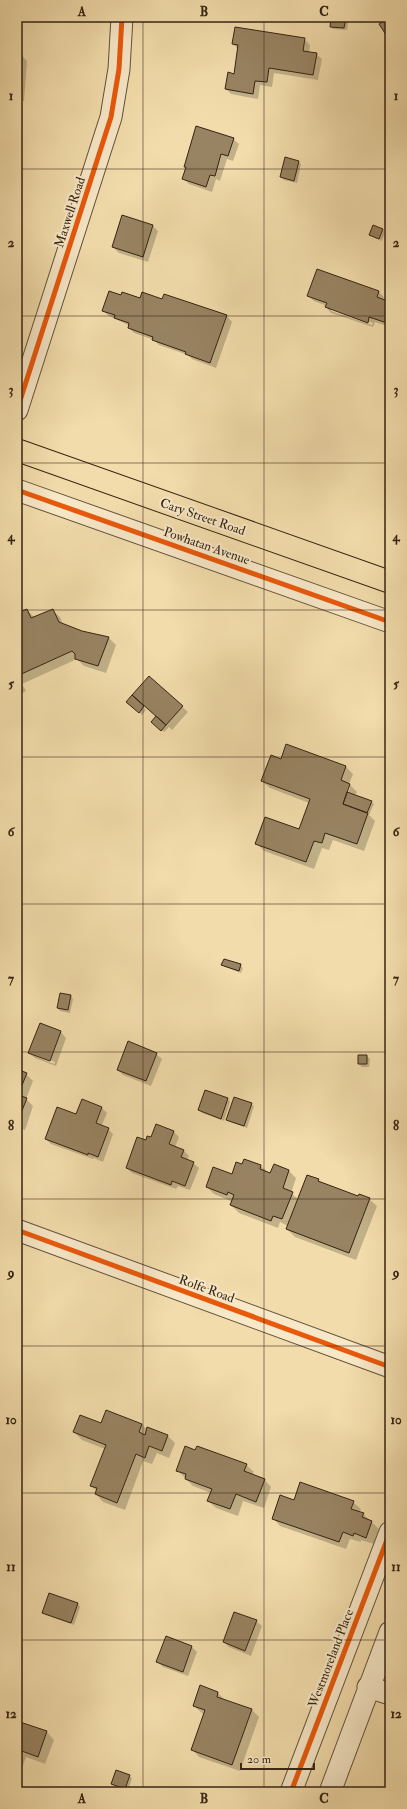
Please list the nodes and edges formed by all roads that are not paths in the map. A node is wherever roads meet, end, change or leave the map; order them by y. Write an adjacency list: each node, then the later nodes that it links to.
1 (122, 17): 2 (street, Maxwell Road)
2 (17, 410)
3 (17, 450): 5 (main road, Cary Street Road)
4 (17, 490): 6 (street, Powhatan Avenue)
5 (390, 582)
6 (390, 622)
7 (17, 1230): 8 (street, Rolfe Road)
8 (390, 1368)
9 (390, 1532): 13 (street, Westmoreland Place)
10 (390, 1632): 11 (street)
11 (368, 1687): 12 (street); 14 (street)
12 (390, 1694)
13 (291, 1792)
14 (330, 1792)

